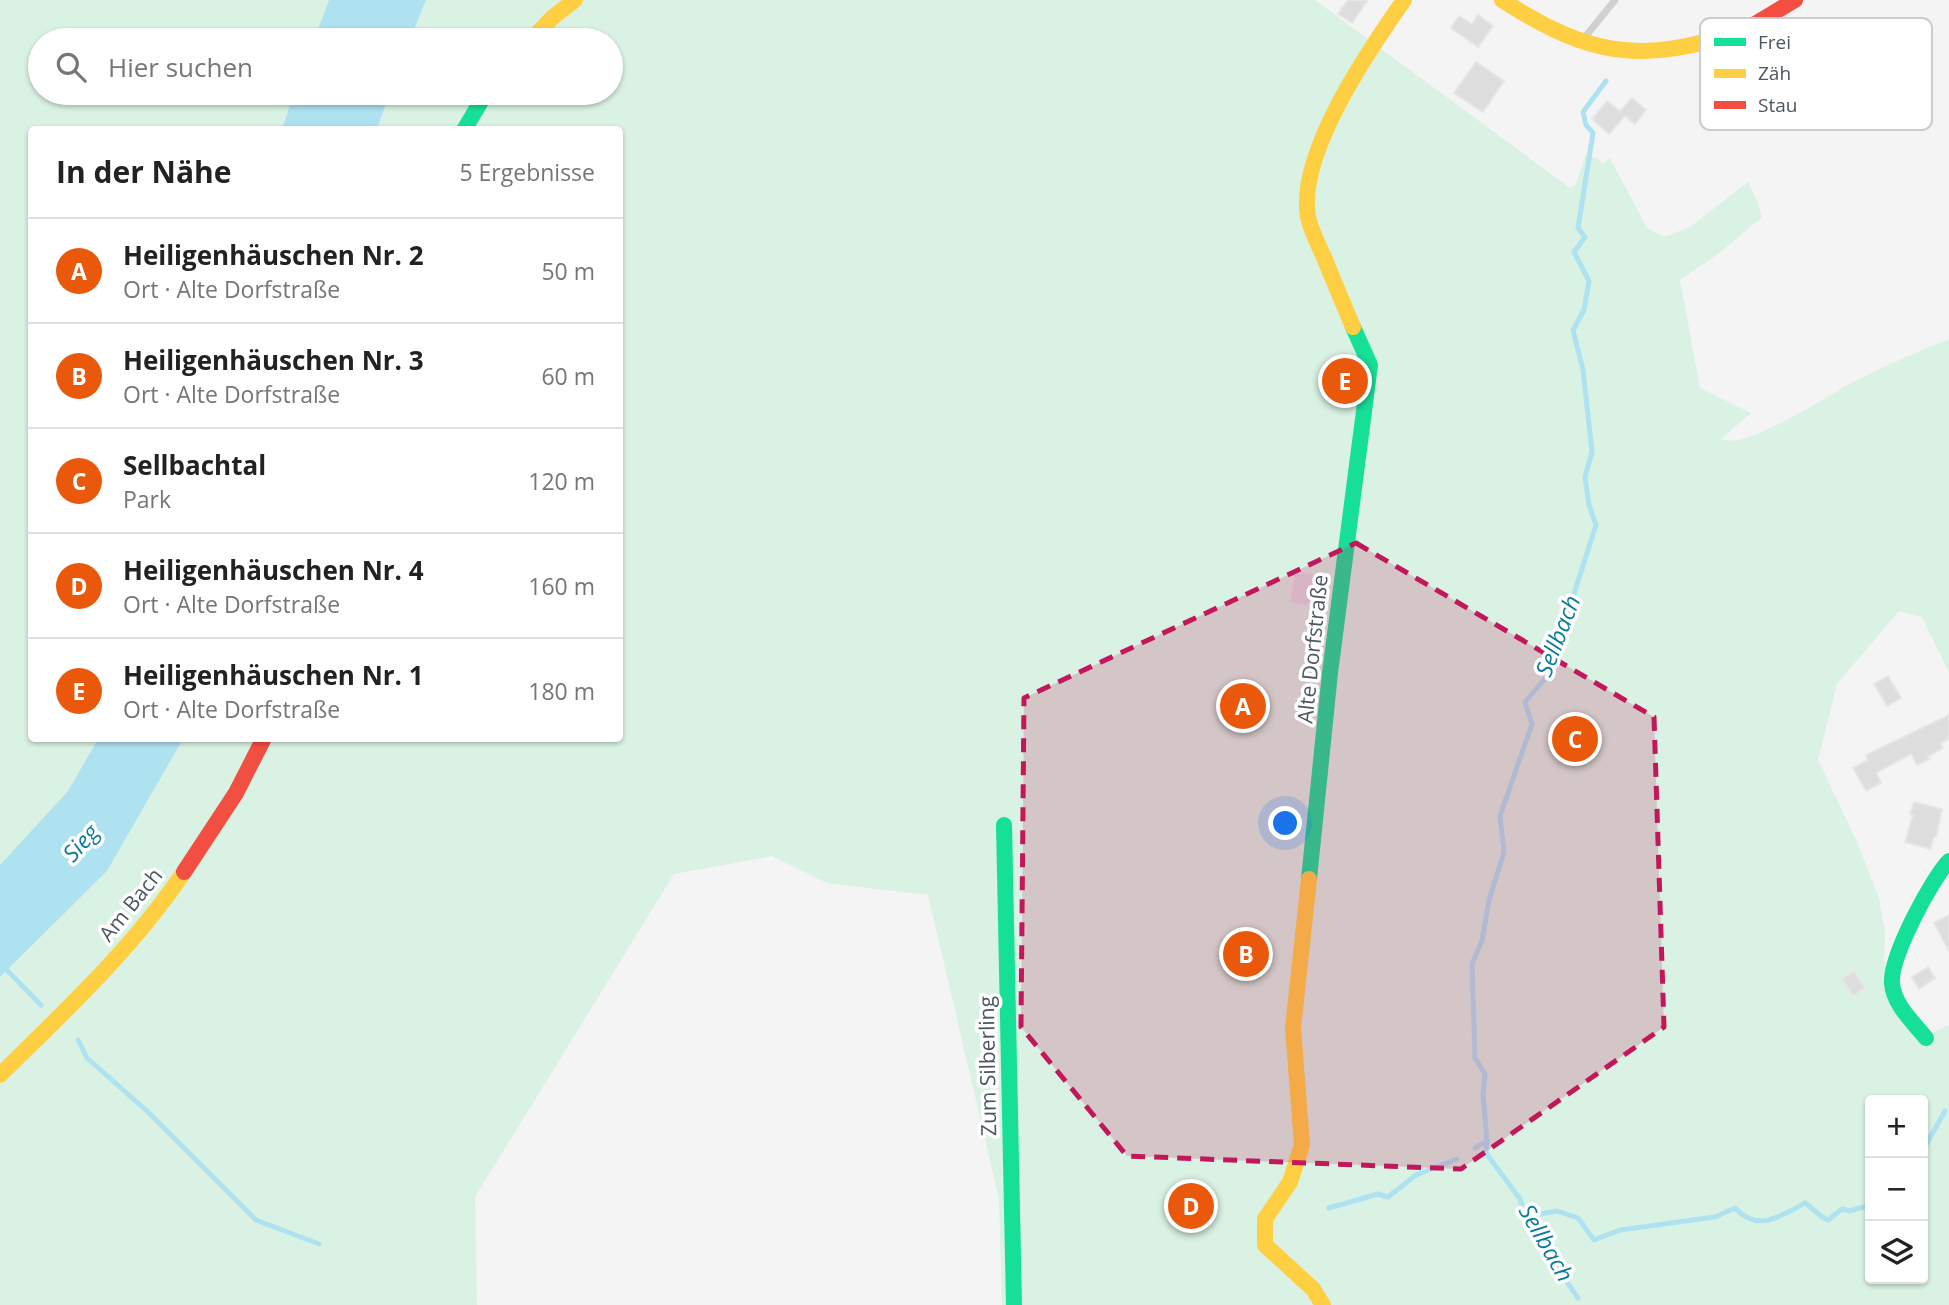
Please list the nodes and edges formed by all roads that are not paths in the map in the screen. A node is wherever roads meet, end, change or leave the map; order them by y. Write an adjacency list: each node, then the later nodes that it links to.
1 (575, 0): 7 (street)
2 (1404, 0): 18 (street, Alte Dorfstraße)
3 (1502, 0): 8 (street)
4 (1615, 0): 8 (lane)
5 (1796, 0): 6 (street)
6 (1765, 18)
7 (542, 28)
8 (1583, 41): 9 (street)
9 (1700, 43)
10 (479, 105): 11 (street)
11 (466, 126)
12 (262, 742): 16 (street, Am Bach)
13 (1004, 825): 17 (street, Zum Silberling)
14 (1949, 862): 15 (street)
15 (1926, 1038)
16 (0, 1075)
17 (1014, 1305)
18 (1323, 1305)

